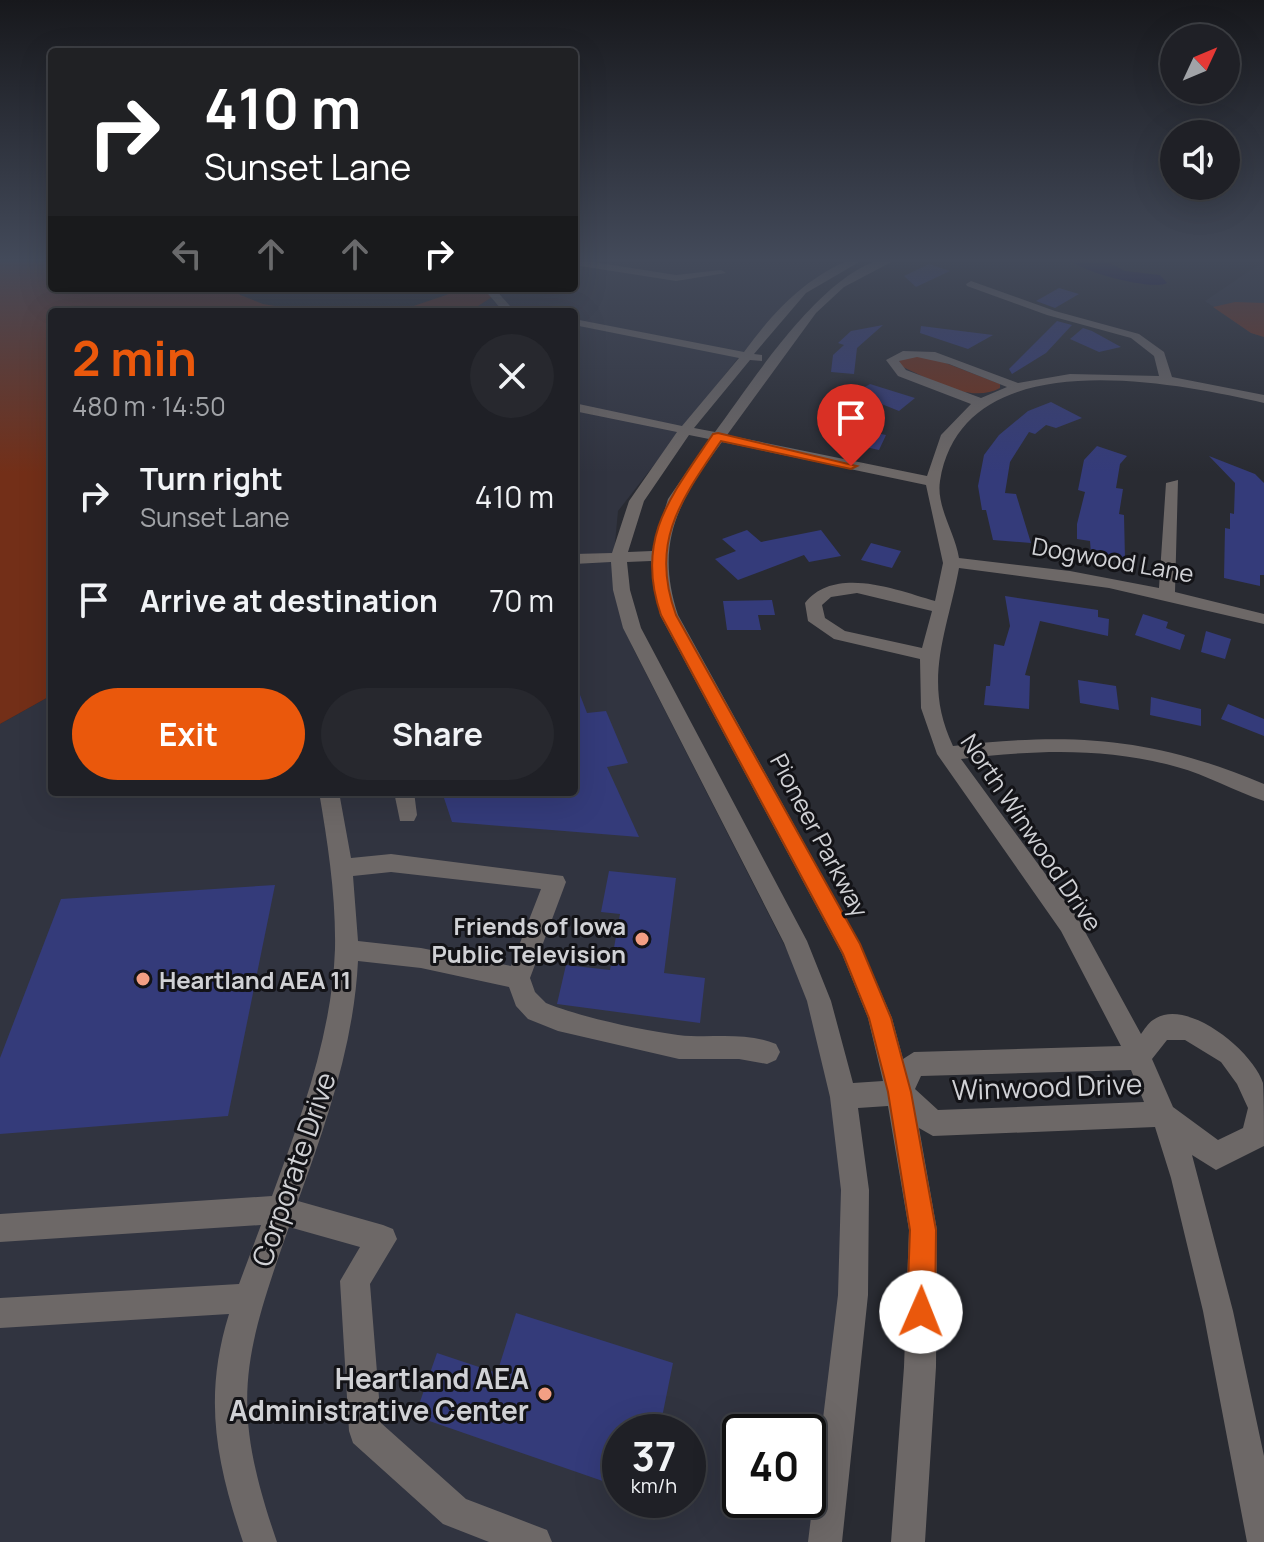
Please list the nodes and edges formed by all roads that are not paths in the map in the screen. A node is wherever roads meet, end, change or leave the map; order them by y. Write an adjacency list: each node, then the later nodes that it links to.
1 (615, 330): 5 (street)
2 (769, 330): 5 (street)
3 (799, 330): 6 (street, Pioneer Parkway)
4 (1113, 330): 7 (street)
5 (747, 356): 6 (street); 12 (street)
6 (774, 362): 13 (street, Pioneer Parkway)
7 (1166, 380): 8 (street, North Winwood Drive); 9 (street, North Winwood Drive)
8 (1018, 387): 10 (street, North Winwood Drive); 10 (street)
9 (1264, 399)
10 (981, 403): 14 (street, North Winwood Drive)
11 (578, 408): 12 (street)
12 (688, 431): 13 (street); 18 (street)
13 (718, 437): 14 (street); 16 (street, Pioneer Parkway)
14 (933, 482): 19 (street, North Winwood Drive)
15 (1173, 483): 20 (street)
16 (657, 556): 18 (street); 34 (street, Pioneer Parkway)
17 (578, 559): 18 (street)
18 (620, 559): 35 (street)
19 (951, 562): 20 (street, Dogwood Lane); 21 (street, North Winwood Drive)
20 (1167, 592): 22 (street, Dogwood Lane)
21 (942, 608): 23 (street, North Winwood Drive); 23 (street)
22 (1264, 619)
23 (927, 655): 24 (street, North Winwood Drive)
24 (947, 754): 25 (street); 33 (street, North Winwood Drive)
25 (1264, 793)
26 (330, 796): 29 (street, Corporate Drive)
27 (405, 796): 28 (street)
28 (407, 815)
29 (343, 868): 30 (street, Corporate Drive); 31 (street)
30 (348, 950): 31 (street); 37 (street, Corporate Drive)
31 (518, 978): 32 (street)
32 (767, 1052)
33 (1138, 1058): 34 (street, Winwood Drive); 36 (street, North Winwood Drive); 36 (street)
34 (899, 1092): 35 (street); 36 (street, Winwood Drive); 44 (street, Pioneer Parkway)
35 (843, 1097): 43 (street)
36 (1161, 1114): 45 (street, North Winwood Drive)
37 (280, 1210): 38 (street); 39 (street, Corporate Drive); 42 (street)
38 (0, 1228)
39 (249, 1298): 40 (street); 41 (street, Corporate Drive)
40 (0, 1313)
41 (260, 1542)
42 (535, 1542)
43 (825, 1542)
44 (908, 1542)
45 (1264, 1542)

